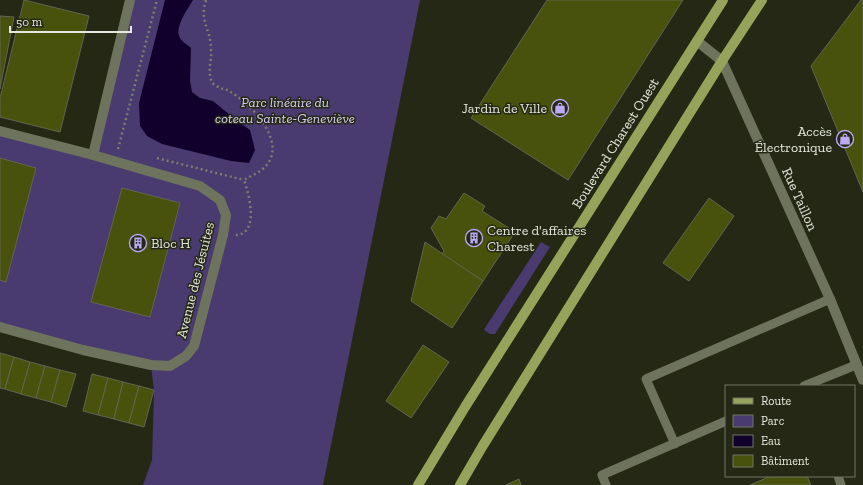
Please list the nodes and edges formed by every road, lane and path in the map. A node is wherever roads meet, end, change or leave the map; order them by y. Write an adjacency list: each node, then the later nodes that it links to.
1 (130, 0): 9 (street)
2 (157, 0): 10 (path)
3 (206, 0): 14 (path)
4 (722, 0): 6 (main road, Boulevard Charest Ouest)
5 (762, 0): 7 (main road)
6 (697, 41): 7 (street, Rue Taillon); 23 (main road, Boulevard Charest Ouest)
7 (722, 61): 16 (street, Rue Taillon); 24 (main road)
8 (0, 131): 12 (street, Avenue des Jésuites)
9 (95, 143): 10 (path); 12 (street)
10 (118, 149): 11 (path)
11 (125, 150)
12 (93, 155): 15 (street, Avenue des Jésuites)
13 (155, 158): 14 (path)
14 (244, 180): 15 (path)
15 (223, 235): 17 (street, Avenue des Jésuites)
16 (830, 299): 18 (street, Rue Taillon); 22 (lane)
17 (0, 327)
18 (856, 365): 19 (street, Rue Taillon); 20 (lane)
19 (863, 380)
20 (806, 385)
21 (725, 421): 22 (lane)
22 (674, 444): 25 (lane)
23 (418, 485)
24 (460, 485)
25 (606, 485)

